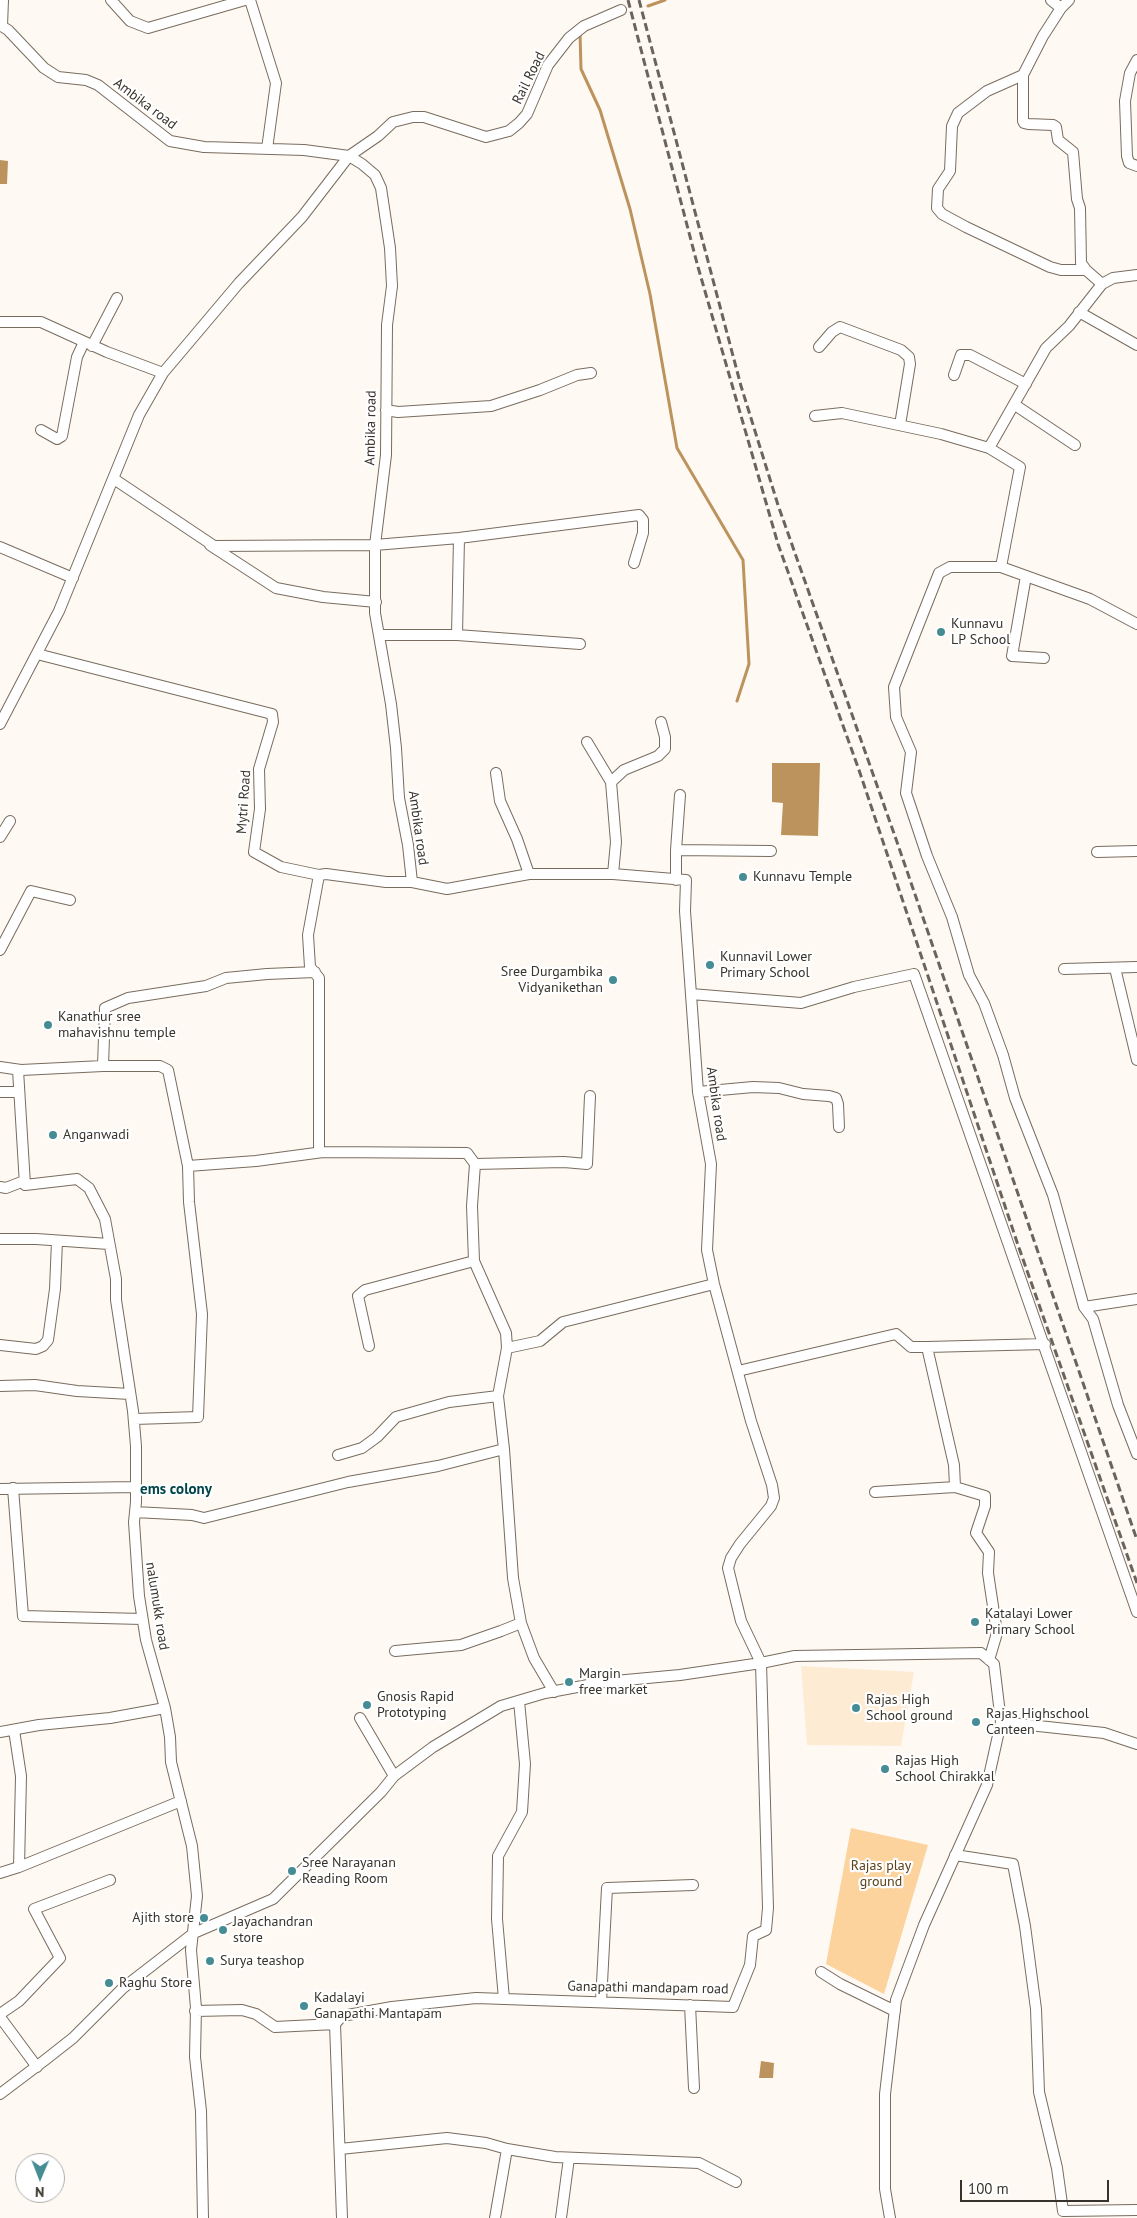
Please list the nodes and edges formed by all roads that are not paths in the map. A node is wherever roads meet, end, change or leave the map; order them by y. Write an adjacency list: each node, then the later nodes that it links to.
1 (3, 0): 9 (street)
2 (112, 0): 3 (street)
3 (245, 0)
4 (250, 0): 12 (street)
5 (1051, 0): 7 (street)
6 (1069, 0): 7 (street)
7 (1061, 8): 11 (street)
8 (621, 10): 13 (street, Rail Road)
9 (1, 25): 12 (street, Ambika road)
10 (1137, 60): 14 (street)
11 (1023, 75): 15 (street); 15 (street)
12 (266, 149): 13 (street, Ambika road)
13 (349, 156): 24 (street, Rail Road); 29 (street, Ambika road)
14 (1137, 166)
15 (1086, 270): 17 (street)
16 (1137, 274): 17 (street)
17 (1102, 284): 19 (street)
18 (117, 298): 21 (street)
19 (1079, 312): 22 (street); 27 (street)
20 (0, 322): 21 (street)
21 (88, 344): 24 (street); 32 (street)
22 (1137, 345)
23 (820, 347): 31 (street)
24 (163, 372): 35 (street, Rail Road)
25 (591, 373): 29 (street)
26 (954, 375): 27 (street)
27 (1026, 384): 28 (street)
28 (1015, 404): 33 (street); 34 (street)
29 (386, 410): 37 (street, Ambika road)
30 (815, 416): 31 (street)
31 (900, 425): 34 (street)
32 (41, 430)
33 (1075, 445)
34 (989, 448): 40 (street)
35 (114, 479): 37 (street); 42 (street, Rail Road); 43 (street)
36 (459, 538): 37 (street); 39 (street); 46 (street)
37 (375, 545): 43 (street, Ambika road)
38 (0, 547): 42 (street)
39 (634, 563)
40 (1001, 567): 41 (street); 94 (street)
41 (1026, 576): 44 (street); 49 (street)
42 (73, 578): 48 (street, Rail Road)
43 (376, 602): 45 (street, Ambika road)
44 (1137, 624)
45 (379, 635): 46 (street); 66 (street, Ambika road)
46 (457, 635): 47 (street)
47 (580, 644)
48 (37, 654): 51 (street, Rail Road); 64 (street, Mytri Road)
49 (1044, 658)
50 (661, 722): 54 (street)
51 (0, 724)
52 (587, 742): 54 (street)
53 (496, 773): 62 (street)
54 (611, 782): 63 (street)
55 (680, 795): 58 (street)
56 (10, 821): 57 (street)
57 (0, 837)
58 (676, 850): 59 (street); 65 (street)
59 (771, 851)
60 (1137, 851): 61 (street)
61 (1097, 852)
62 (529, 874): 63 (street, Ambika road); 66 (street, Ambika road)
63 (613, 874): 65 (street, Ambika road)
64 (319, 875): 66 (street, Mytri Road); 72 (street)
65 (676, 880): 73 (street, Ambika road)
66 (412, 882)
67 (70, 900): 68 (street)
68 (0, 950)
69 (1137, 967): 70 (street)
70 (1116, 968): 71 (street); 74 (street)
71 (1064, 969)
72 (315, 972): 75 (street); 83 (street)
73 (691, 994): 80 (street, Ambika road); 95 (street)
74 (1137, 1060)
75 (103, 1066): 77 (street); 85 (street)
76 (0, 1067): 77 (street)
77 (18, 1070): 79 (street)
78 (0, 1092): 79 (street)
79 (19, 1092): 86 (street)
80 (698, 1092): 82 (street); 92 (street, Ambika road)
81 (590, 1096): 84 (street)
82 (839, 1127)
83 (319, 1152): 84 (street); 85 (street)
84 (475, 1164): 91 (street)
85 (188, 1166): 104 (street)
86 (24, 1181): 87 (street); 90 (street, nalumukk road)
87 (0, 1187)
88 (0, 1239): 89 (street)
89 (57, 1241): 90 (street); 96 (street)
90 (110, 1244): 102 (street, nalumukk road)
91 (474, 1261): 97 (street); 99 (street)
92 (714, 1284): 99 (street); 100 (street, Ambika road)
93 (1137, 1299): 94 (street)
94 (1084, 1307): 106 (street)
95 (1044, 1344): 98 (street); 114 (street)
96 (0, 1345)
97 (370, 1346)
98 (927, 1347): 100 (street); 111 (street)
99 (507, 1348): 103 (street)
100 (738, 1371): 119 (street, Ambika road)
101 (0, 1386): 102 (street)
102 (130, 1394): 104 (street, nalumukk road)
103 (498, 1396): 105 (street); 107 (street)
104 (134, 1419): 108 (street, nalumukk road)
105 (504, 1449): 113 (street); 116 (street)
106 (1137, 1454)
107 (338, 1455)
108 (136, 1487): 110 (street); 113 (street, nalumukk road)
109 (0, 1488): 110 (street)
110 (13, 1488): 115 (street)
111 (955, 1488): 112 (street); 118 (street)
112 (874, 1492)
113 (135, 1512): 115 (street, nalumukk road)
114 (1137, 1612)
115 (142, 1619): 122 (street, nalumukk road)
116 (521, 1623): 117 (street); 120 (street)
117 (395, 1651)
118 (989, 1660): 119 (street); 124 (street)
119 (761, 1664): 120 (street); 139 (street, Ganapathi mandapam road)
120 (554, 1692): 121 (street)
121 (519, 1701): 128 (street); 137 (street)
122 (165, 1708): 125 (street); 129 (street, nalumukk road)
123 (360, 1718): 128 (street)
124 (1001, 1722): 127 (street); 130 (street)
125 (14, 1730): 126 (street); 131 (street)
126 (0, 1732)
127 (1137, 1744)
128 (394, 1776): 135 (street)
129 (181, 1800): 131 (street); 135 (street, nalumukk road)
130 (955, 1855): 141 (street); 152 (street)
131 (19, 1867): 132 (street)
132 (0, 1873)
133 (110, 1880): 142 (street)
134 (693, 1884): 138 (street)
135 (194, 1933): 140 (street, nalumukk road); 144 (street)
136 (821, 1972): 141 (street)
137 (504, 1999): 138 (street, Ganapathi mandapam road); 143 (street, Ganapathi mandapam road)
138 (601, 2002): 139 (street, Ganapathi mandapam road)
139 (690, 2005): 145 (street)
140 (196, 2011): 143 (street); 153 (street, nalumukk road)
141 (895, 2011): 157 (street)
142 (0, 2016): 144 (street)
143 (335, 2024): 147 (street)
144 (37, 2067): 146 (street)
145 (694, 2088)
146 (0, 2094)
147 (340, 2149): 148 (street); 154 (street)
148 (507, 2149): 149 (street); 155 (street)
149 (568, 2158): 150 (street); 156 (street)
150 (736, 2182)
151 (1137, 2210): 152 (street)
152 (1064, 2214)
153 (203, 2218)
154 (342, 2218)
155 (495, 2218)
156 (561, 2218)
157 (890, 2218)

